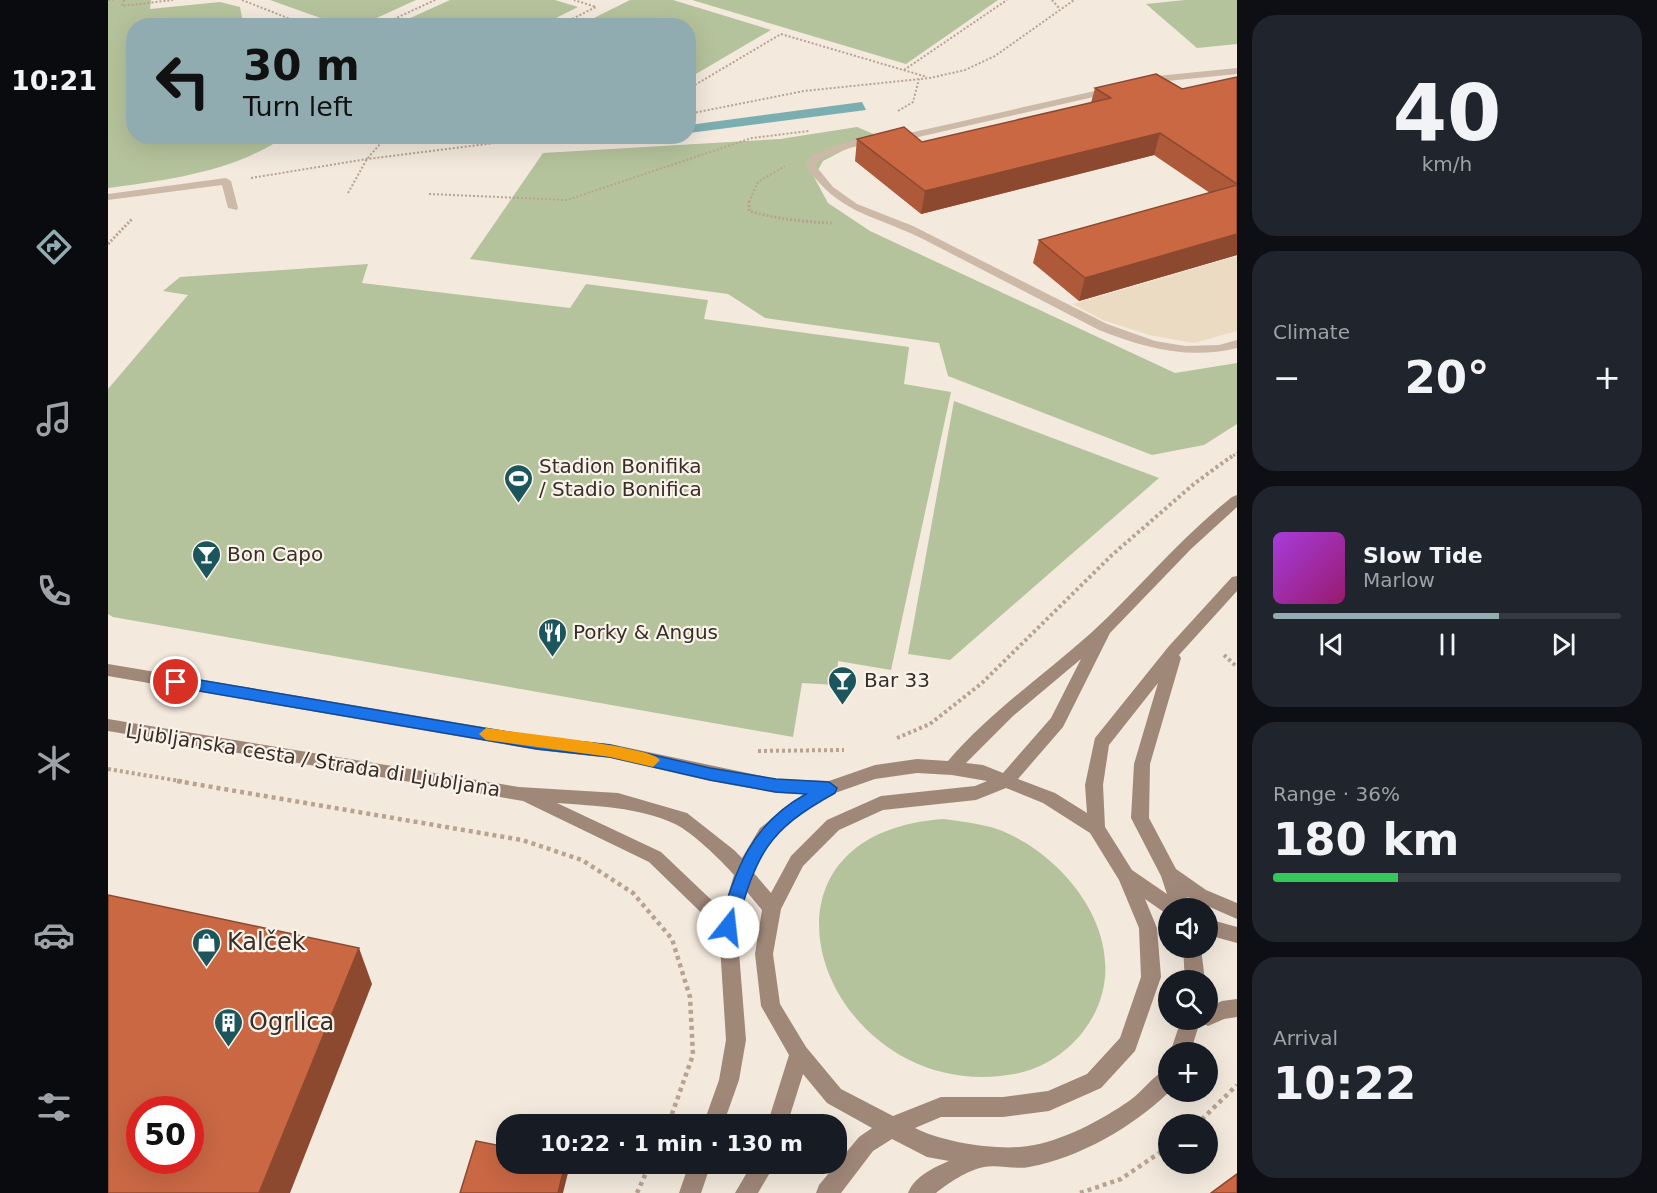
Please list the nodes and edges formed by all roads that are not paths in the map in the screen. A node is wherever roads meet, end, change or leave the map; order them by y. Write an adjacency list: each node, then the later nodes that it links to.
1 (1237, 71): 2 (lane)
2 (1147, 80)
3 (1108, 91): 6 (lane)
4 (108, 197): 5 (lane)
5 (233, 208)
6 (1237, 344)
7 (1237, 500): 9 (main road)
8 (1237, 581): 10 (main road)
9 (1105, 628): 13 (main road); 14 (main road)
10 (1175, 650): 17 (main road); 19 (main road)
11 (108, 670): 15 (main road)
12 (108, 725): 16 (main road, Ljubljanska cesta / Strada di Ljubljana)
13 (952, 768): 14 (main road); 15 (main road)
14 (1006, 781): 17 (main road); 23 (main road)
15 (829, 788): 18 (main road)
16 (519, 794): 18 (main road, Ljubljanska cesta / Strada di Ljubljana); 25 (main road, Ljubljanska cesta / Strada di Ljubljana)
17 (1096, 828): 20 (main road)
18 (744, 872): 23 (main road, Ljubljanska cesta / Strada di Ljubljana); 25 (main road)
19 (1170, 875): 22 (main road); 24 (main road)
20 (1126, 876): 21 (main road); 34 (main road)
21 (1159, 898)
22 (1178, 898)
23 (772, 908): 30 (main road)
24 (1237, 911)
25 (728, 927): 32 (main road)
26 (1218, 930): 27 (main road)
27 (1237, 935)
28 (1237, 1008): 29 (main road)
29 (1218, 1012)
30 (799, 1054): 33 (main road); 34 (main road)
31 (1158, 1088): 35 (main road)
32 (716, 1114)
33 (780, 1114)
34 (890, 1128): 35 (main road); 40 (main road)
35 (982, 1156): 41 (main road)
36 (697, 1174): 38 (main road)
37 (758, 1174): 39 (main road)
38 (690, 1193)
39 (746, 1193)
40 (827, 1193)
41 (918, 1193)

